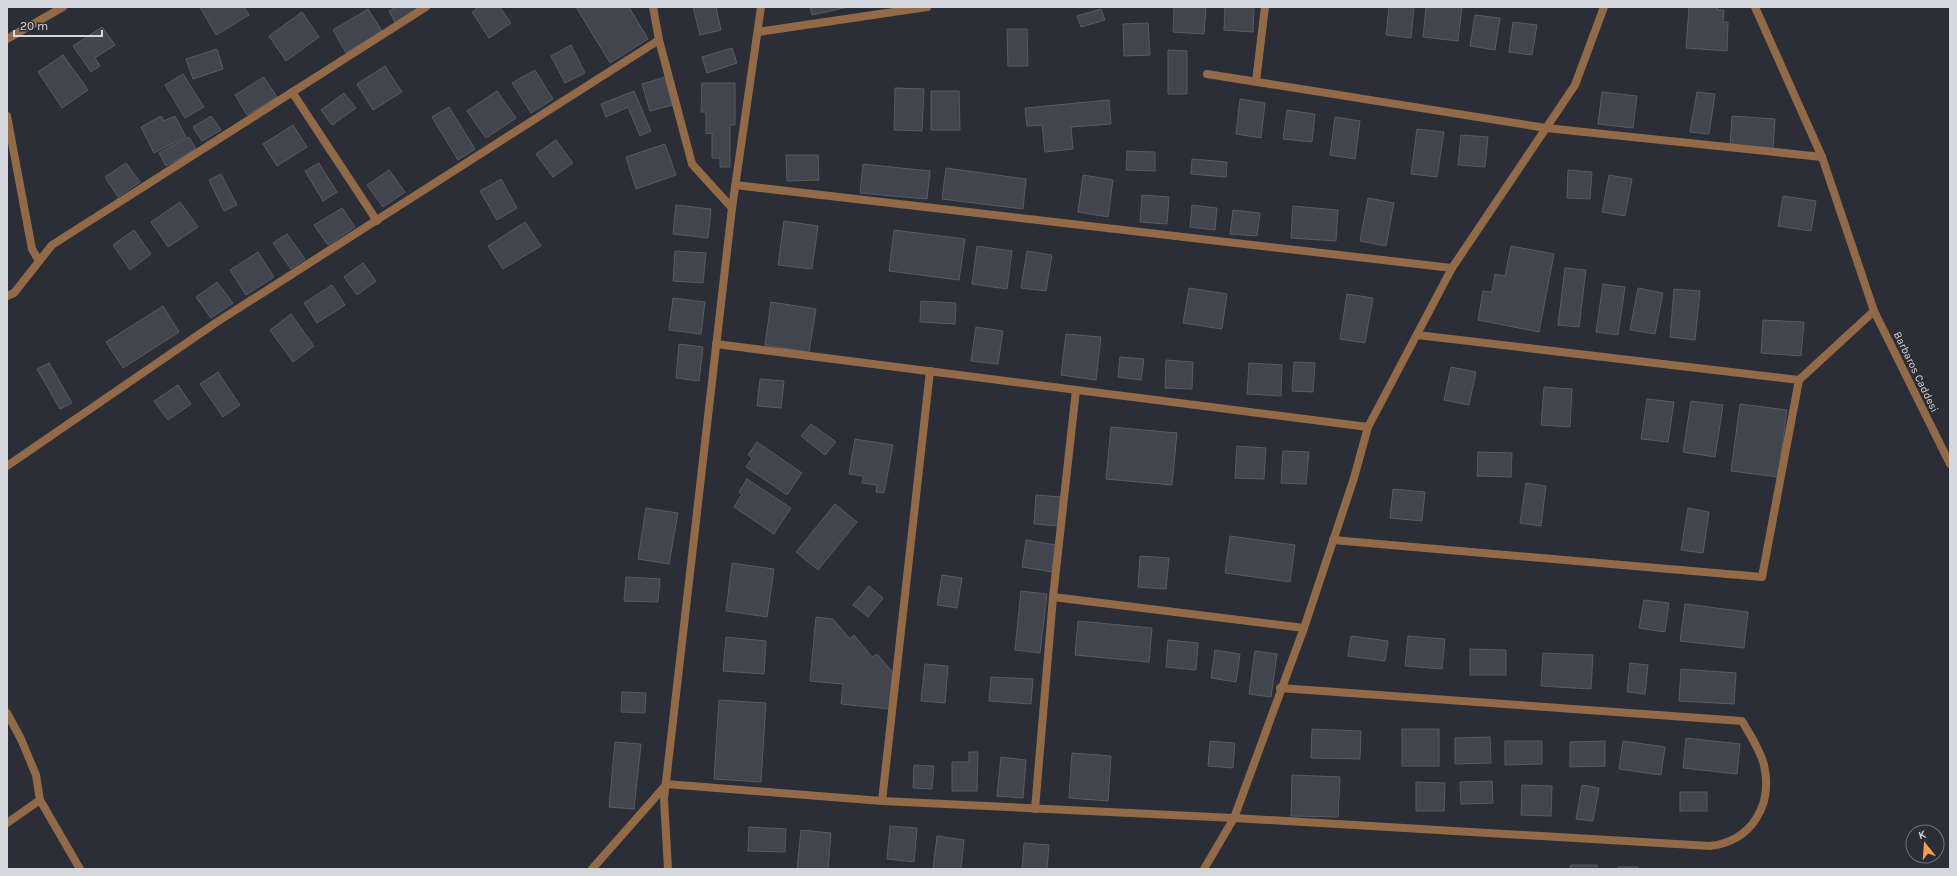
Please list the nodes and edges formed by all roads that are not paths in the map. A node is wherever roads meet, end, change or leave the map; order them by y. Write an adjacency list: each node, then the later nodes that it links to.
1 (63, 7): 10 (street)
2 (426, 7): 14 (street)
3 (653, 7): 11 (street)
4 (761, 7): 9 (street)
5 (927, 7): 9 (street)
6 (1265, 7): 13 (street)
7 (1603, 7): 16 (street)
8 (1754, 7): 17 (street, Barbaros Caddesi)
9 (758, 32): 18 (street)
10 (7, 39)
11 (659, 40): 19 (street); 20 (street)
12 (1208, 74): 13 (street)
13 (1256, 81): 16 (street)
14 (292, 92): 20 (street); 21 (street)
15 (7, 116): 21 (street)
16 (1546, 128): 17 (street); 22 (street)
17 (1822, 157): 24 (street, Barbaros Caddesi)
18 (735, 185): 19 (street); 22 (street)
19 (732, 208): 26 (street)
20 (377, 221): 32 (street)
21 (39, 261): 23 (street)
22 (1452, 268): 25 (street)
23 (7, 296)
24 (1874, 310): 28 (street); 31 (street, Barbaros Caddesi)
25 (1417, 335): 28 (street); 30 (street)
26 (716, 344): 27 (street); 38 (street)
27 (930, 371): 29 (street); 40 (street)
28 (1798, 380): 33 (street)
29 (1076, 390): 30 (street); 34 (street)
30 (1368, 427): 33 (street)
31 (1950, 464)
32 (7, 466)
33 (1333, 540): 35 (street)
34 (1053, 596): 35 (street); 41 (street)
35 (1304, 628): 36 (street)
36 (1280, 688): 42 (street); 42 (street)
37 (7, 713): 39 (street)
38 (666, 784): 40 (street); 45 (street); 46 (street)
39 (40, 800): 43 (street); 44 (street)
40 (882, 801): 41 (street)
41 (1035, 809): 42 (street)
42 (1234, 818): 47 (street)
43 (7, 824)
44 (80, 869)
45 (592, 869)
46 (668, 869)
47 (1204, 869)

